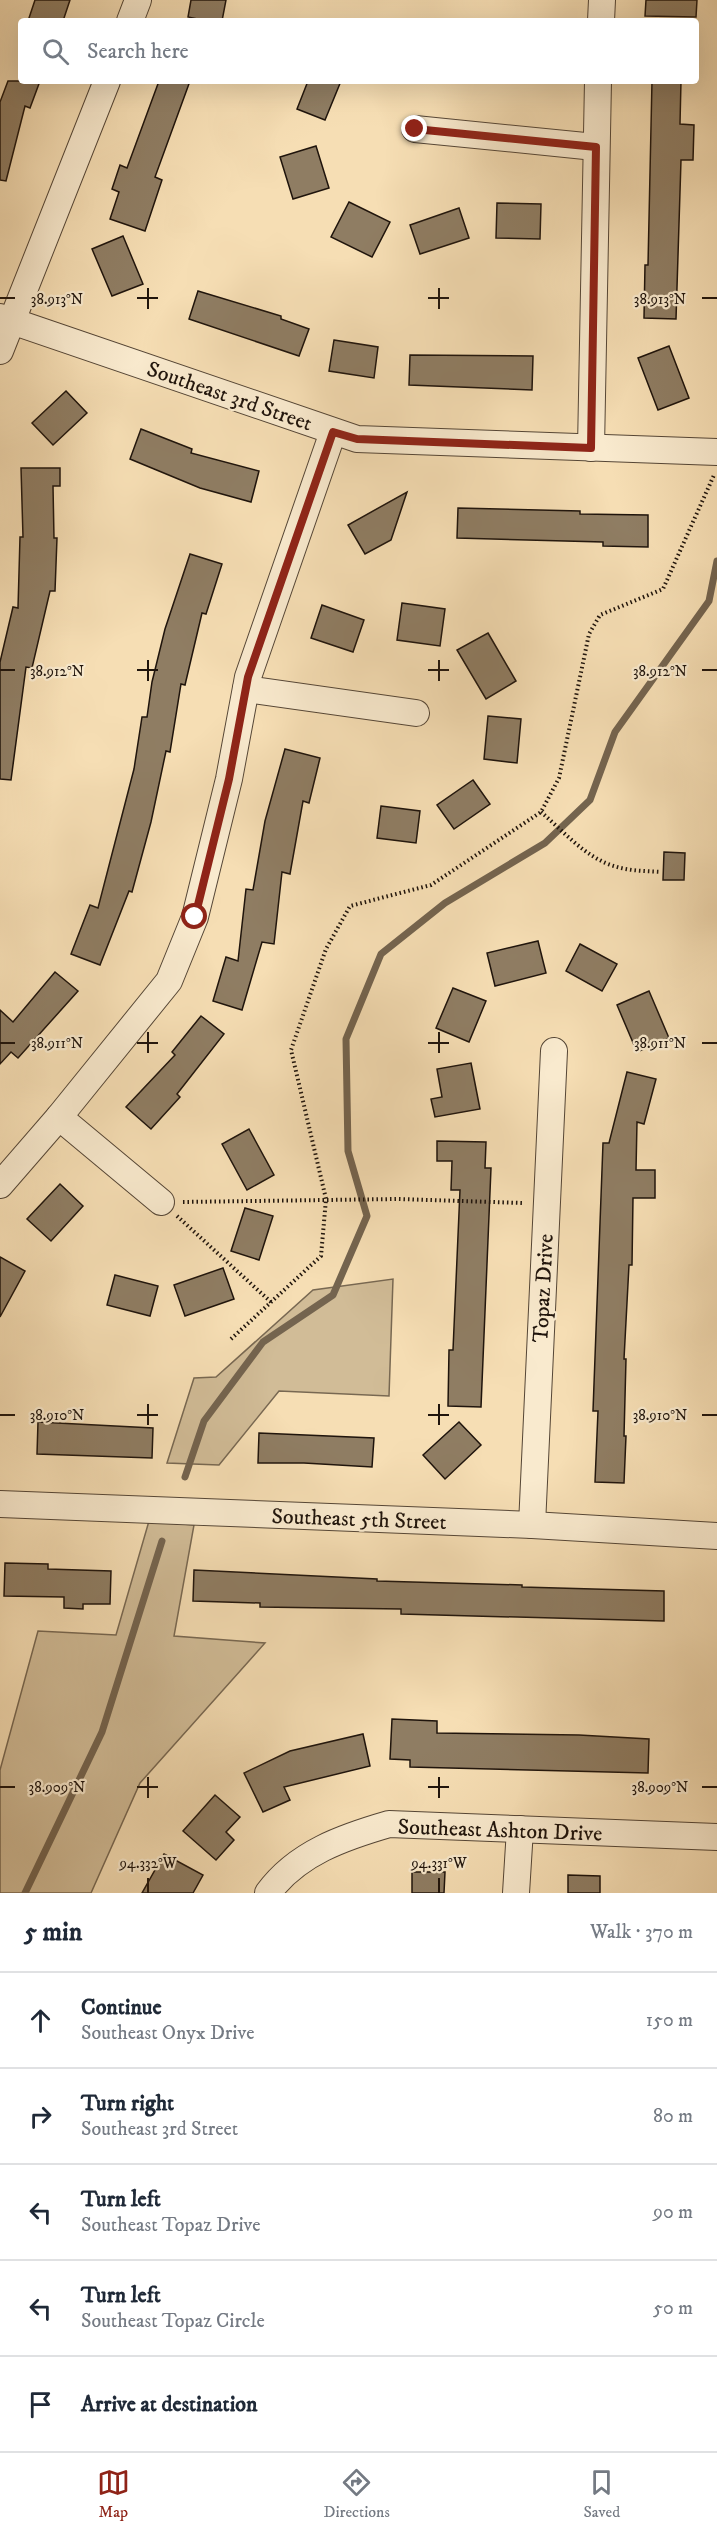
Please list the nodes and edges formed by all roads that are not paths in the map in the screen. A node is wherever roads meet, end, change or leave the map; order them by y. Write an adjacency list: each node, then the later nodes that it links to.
1 (138, 0): 3 (street)
2 (602, 0): 4 (street)
3 (131, 18)
4 (601, 18)
5 (106, 84): 9 (street)
6 (598, 84): 8 (street)
7 (415, 129): 8 (street)
8 (596, 147): 12 (street)
9 (6, 319): 10 (street); 11 (street, Southeast 3rd Street)
10 (0, 351)
11 (333, 432): 12 (street, Southeast 3rd Street); 14 (street)
12 (591, 448): 13 (street, Southeast 3rd Street)
13 (717, 453)
14 (246, 689): 15 (street); 17 (street)
15 (416, 713)
16 (554, 1051): 21 (street, Topaz Drive)
17 (59, 1118): 18 (street); 19 (street)
18 (0, 1185)
19 (161, 1202)
20 (0, 1504): 21 (street, Southeast 5th Street)
21 (531, 1525): 22 (street, Southeast 5th Street)
22 (717, 1536)
23 (520, 1829): 24 (street, Southeast Ashton Drive); 25 (street, Southeast Ashton Drive); 26 (street)
24 (717, 1837)
25 (268, 1893)
26 (516, 1893)

